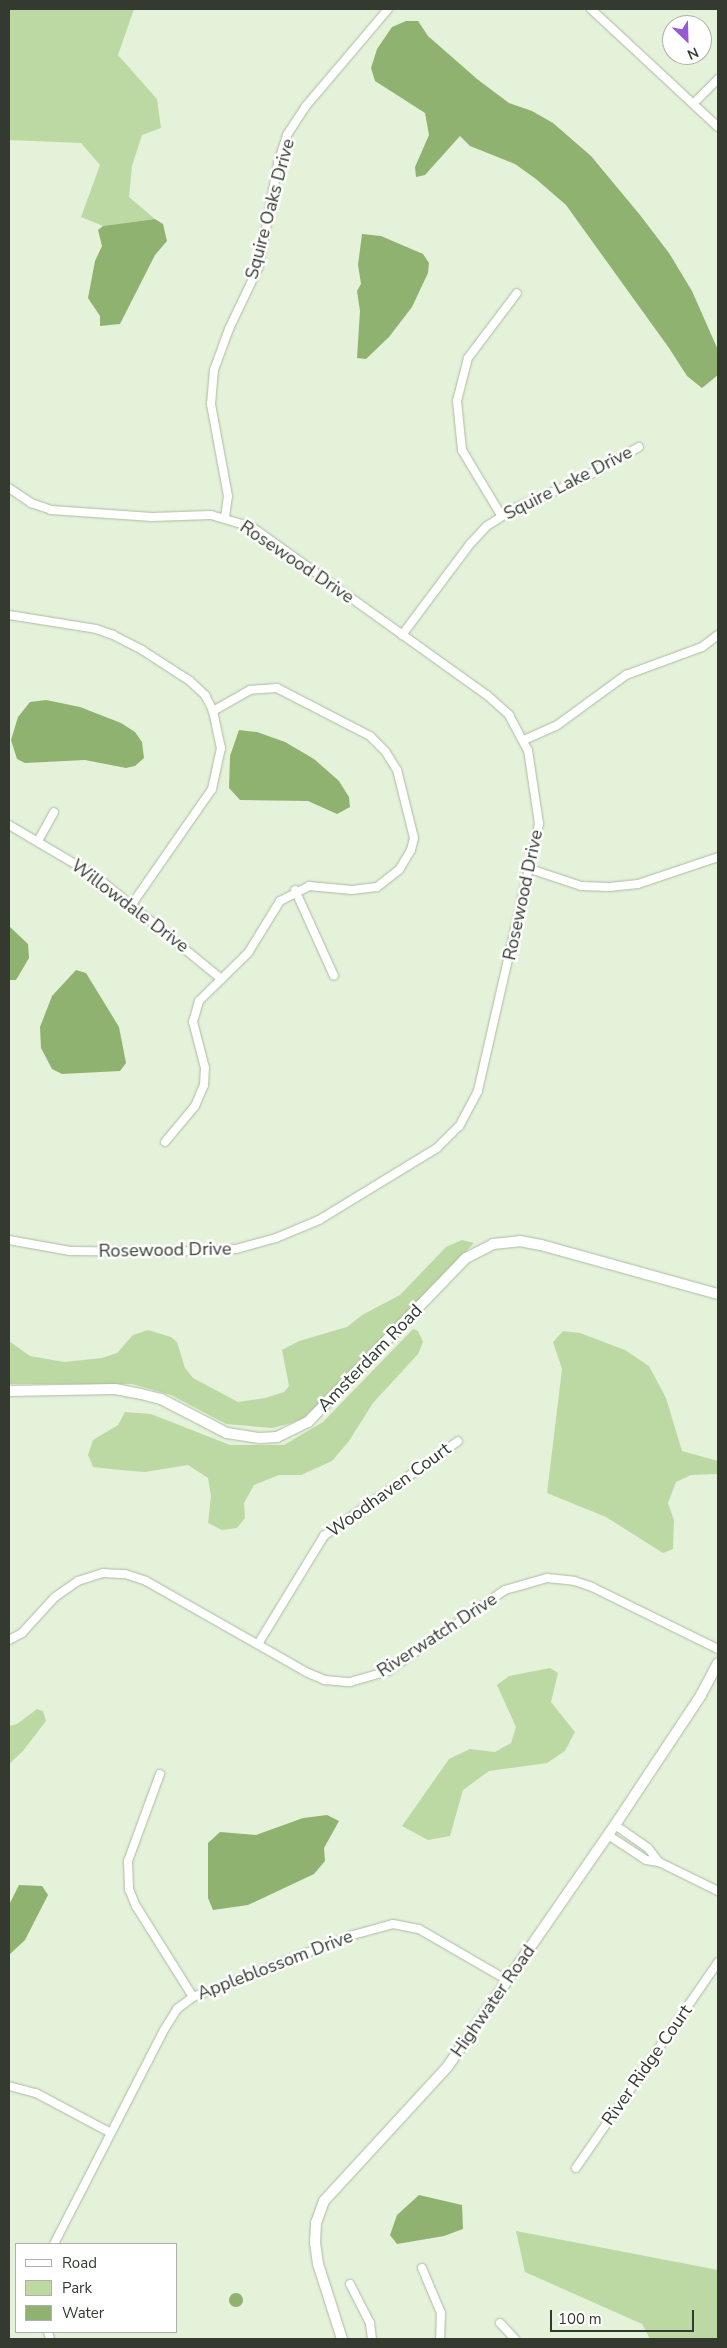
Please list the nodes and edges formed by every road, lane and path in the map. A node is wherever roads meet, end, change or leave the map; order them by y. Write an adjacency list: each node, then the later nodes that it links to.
1 (388, 9): 10 (street, Squire Oaks Drive)
2 (591, 9): 4 (street)
3 (718, 79): 4 (street)
4 (694, 103): 5 (street)
5 (718, 126)
6 (518, 293): 9 (street)
7 (639, 447): 9 (street, Squire Lake Drive)
8 (9, 488): 10 (street, Rosewood Drive)
9 (501, 515): 12 (street, Squire Lake Drive)
10 (224, 517): 12 (street, Rosewood Drive)
11 (9, 615): 14 (street)
12 (402, 634): 15 (street, Rosewood Drive)
13 (718, 635): 15 (street)
14 (214, 711): 21 (street); 22 (street)
15 (524, 740): 20 (street, Rosewood Drive)
16 (54, 812): 18 (street)
17 (9, 825): 18 (street, Willowdale Drive)
18 (38, 841): 22 (street, Willowdale Drive)
19 (718, 856): 20 (street)
20 (530, 869): 26 (street, Rosewood Drive)
21 (295, 890): 23 (street); 24 (street)
22 (132, 904): 24 (street, Willowdale Drive)
23 (334, 976)
24 (221, 979): 25 (street)
25 (164, 1142)
26 (9, 1240)
27 (718, 1294): 28 (street, Amsterdam Road)
28 (9, 1391)
29 (458, 1441): 31 (street, Woodhaven Court)
30 (9, 1640): 31 (street, Riverwatch Drive)
31 (258, 1644): 32 (street, Riverwatch Drive)
32 (718, 1649)
33 (718, 1663): 35 (street, Highwater Road)
34 (160, 1774): 41 (street)
35 (615, 1825): 36 (street, Highwater Road); 37 (street)
36 (608, 1836): 37 (street); 40 (street, Highwater Road)
37 (659, 1862): 38 (street)
38 (718, 1891)
39 (718, 1962): 44 (street, River Ridge Court)
40 (507, 1980): 41 (street, Appleblossom Drive); 49 (street, Highwater Road)
41 (193, 1997): 43 (street, Appleblossom Drive)
42 (9, 2086): 43 (street)
43 (111, 2133): 45 (street, Appleblossom Drive)
44 (576, 2168)
45 (55, 2243)
46 (422, 2268): 51 (street)
47 (350, 2284): 50 (street)
48 (500, 2323): 52 (street)
49 (342, 2339)
50 (372, 2339)
51 (440, 2339)
52 (515, 2339)

